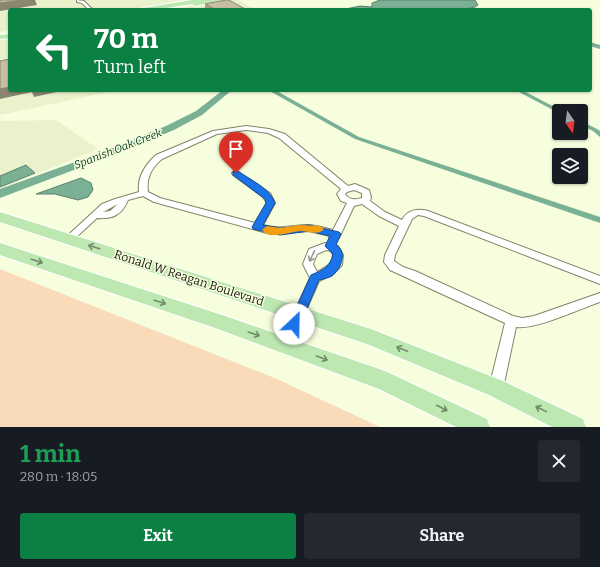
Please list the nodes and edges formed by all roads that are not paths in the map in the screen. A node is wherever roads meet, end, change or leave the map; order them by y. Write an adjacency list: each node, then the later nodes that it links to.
1 (78, 0): 4 (street)
2 (203, 0): 5 (main road)
3 (220, 0): 6 (main road)
4 (89, 8)
5 (155, 8)
6 (173, 8)
7 (186, 136): 8 (street)
8 (194, 141): 10 (street); 11 (street)
9 (236, 173): 16 (street)
10 (346, 189): 12 (street); 13 (street)
11 (144, 193): 16 (street); 18 (street)
12 (364, 201): 13 (street); 15 (street)
13 (351, 203): 17 (street)
14 (0, 217): 18 (main road, Ronald W Reagan Boulevard)
15 (404, 224): 22 (street); 25 (street)
16 (257, 227): 17 (street)
17 (336, 234): 19 (street)
18 (69, 239): 24 (main road, Ronald W Reagan Boulevard, one-way to 18)
19 (330, 246): 21 (street, one-way to 21); 21 (street)
20 (0, 249): 26 (main road, one-way to 26)
21 (315, 278): 24 (street)
22 (600, 280)
23 (600, 297): 25 (street)
24 (299, 313): 26 (street); 27 (main road, Ronald W Reagan Boulevard, one-way to 24)
25 (511, 320): 27 (street)
26 (285, 345): 28 (main road, one-way to 28)
27 (496, 388): 29 (main road, Ronald W Reagan Boulevard, one-way to 27)
28 (479, 427)
29 (575, 427)

